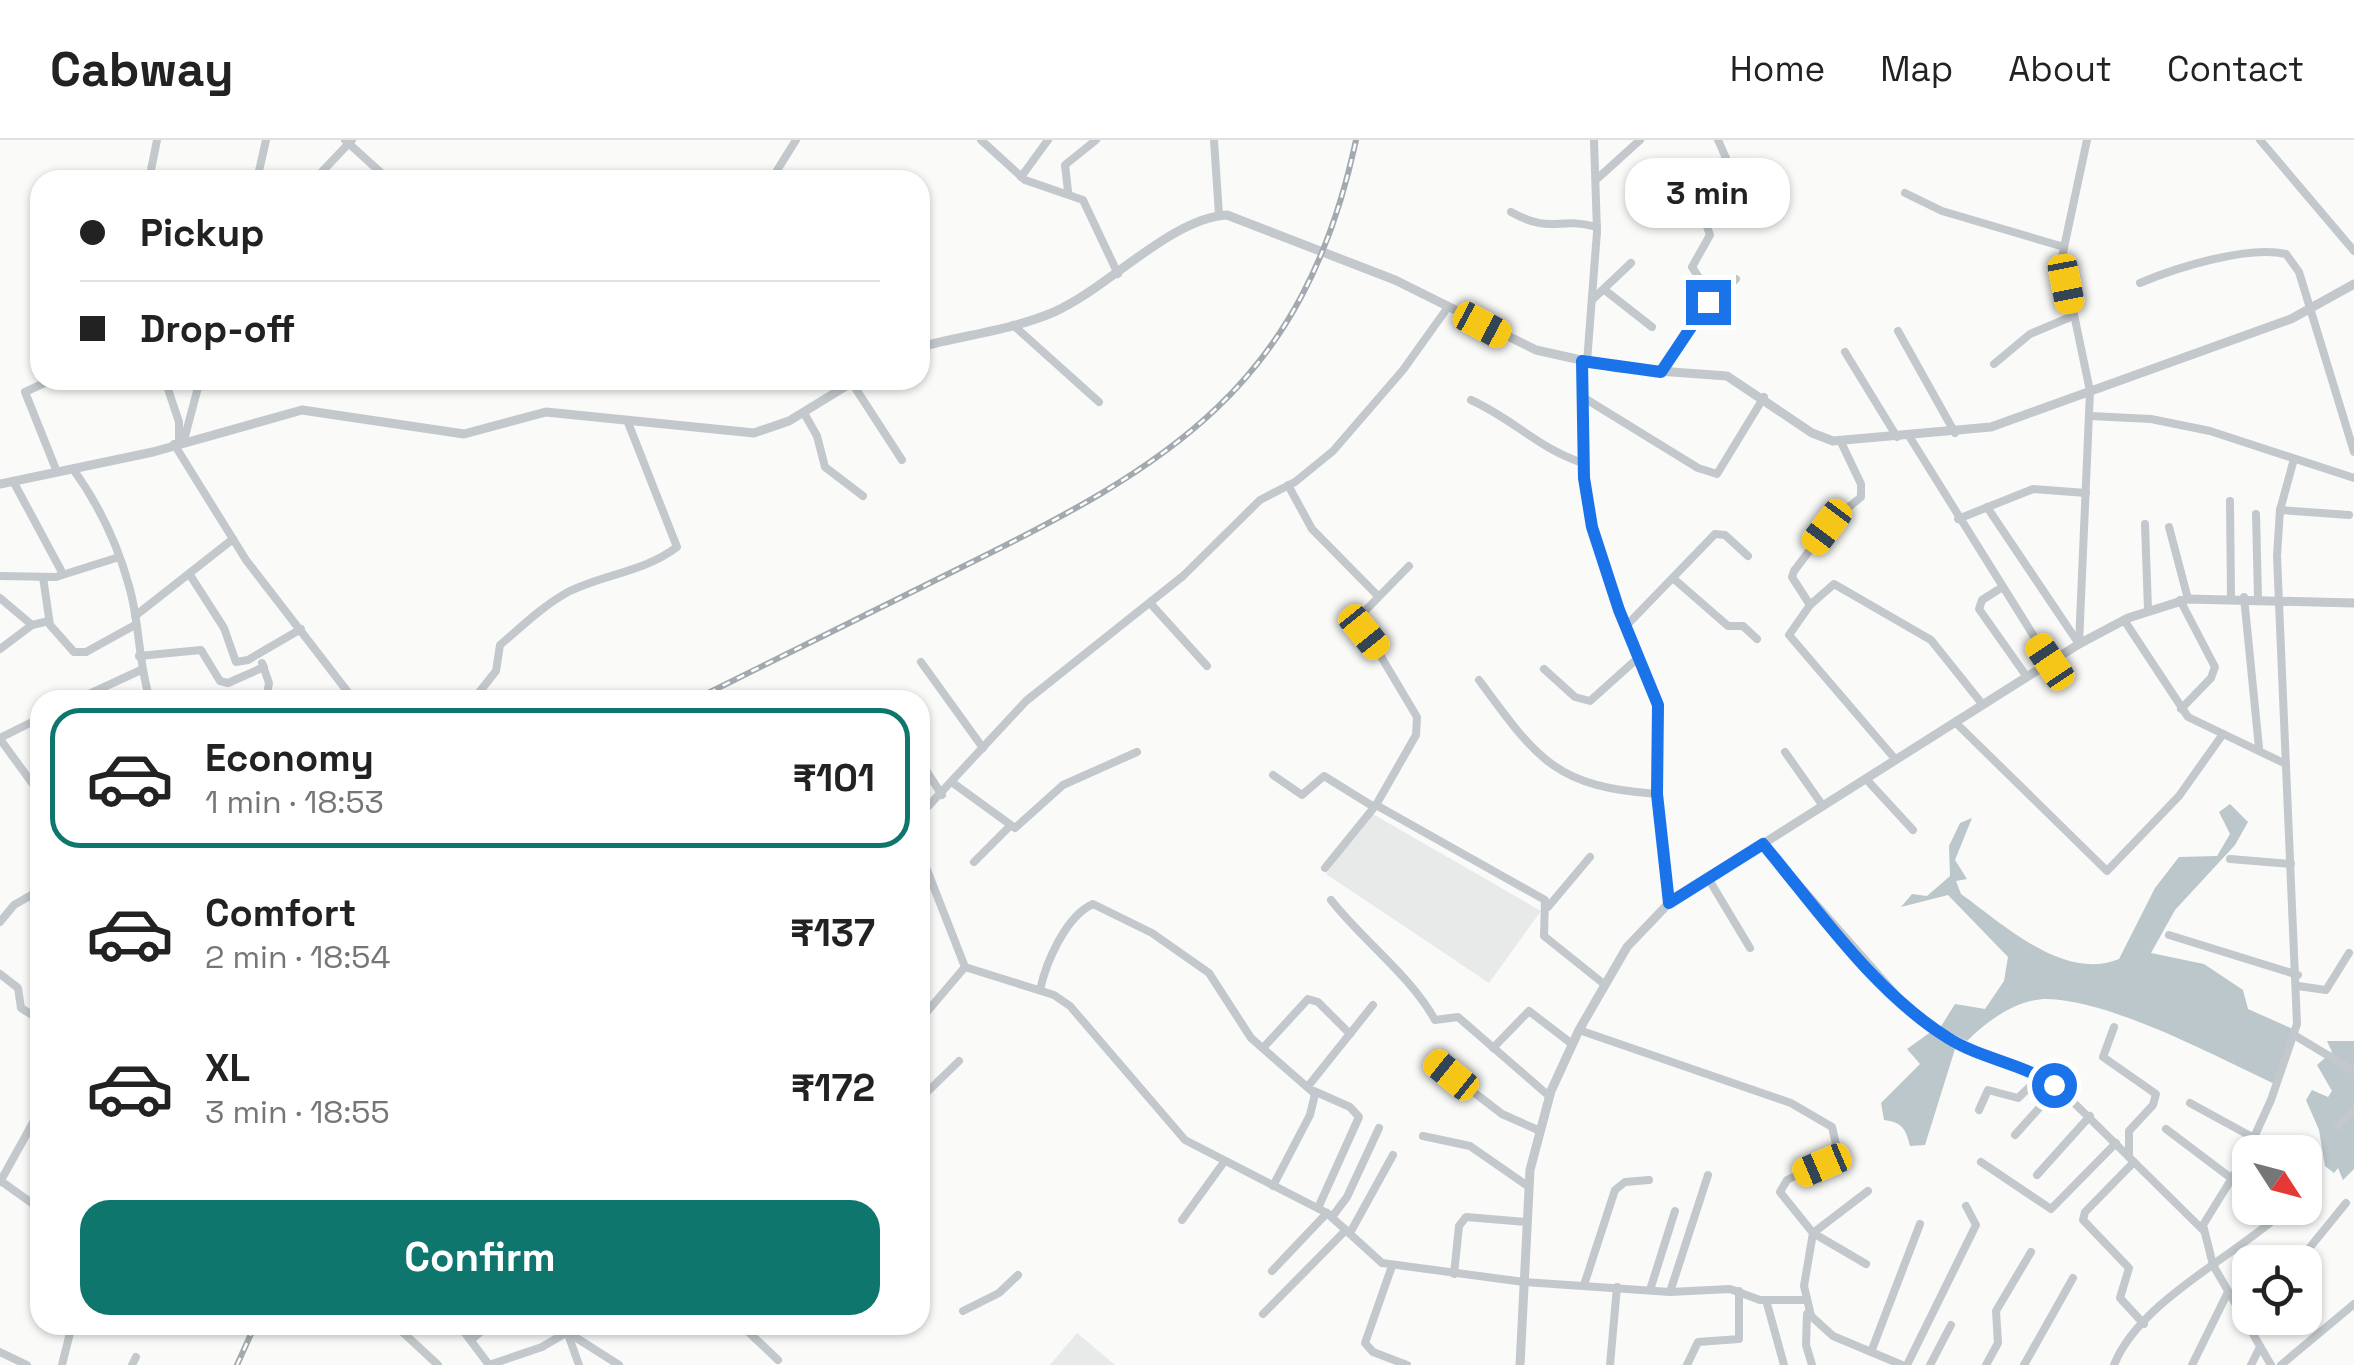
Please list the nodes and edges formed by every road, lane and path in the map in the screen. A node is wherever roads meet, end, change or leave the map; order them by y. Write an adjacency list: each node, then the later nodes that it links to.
1 (157, 140): 17 (street)
2 (266, 140): 18 (street)
3 (796, 140): 21 (street)
4 (982, 140): 22 (street)
5 (1048, 140): 22 (street)
6 (1096, 140): 24 (street)
7 (1214, 140): 27 (street)
8 (1594, 140): 23 (street)
9 (1640, 140): 23 (street)
10 (1718, 140): 38 (street)
11 (2076, 140): 15 (street)
12 (2260, 140): 16 (street)
13 (2277, 140): 16 (street)
14 (349, 141): 19 (street); 20 (street)
15 (2087, 142): 29 (street)
16 (2268, 150): 30 (street)
17 (151, 170)
18 (259, 170)
19 (323, 170)
20 (379, 170)
21 (777, 170)
22 (1021, 177): 24 (street)
23 (1598, 178): 28 (street)
24 (1068, 191): 32 (street)
25 (1905, 192): 29 (street)
26 (1511, 212): 28 (street)
27 (1220, 216): 32 (street); 40 (street)
28 (1597, 227): 39 (street)
29 (2064, 246): 42 (street)
30 (2354, 251)
31 (1631, 263): 37 (street)
32 (1118, 274): 43 (street)
33 (2354, 274): 36 (street)
34 (1736, 279): 38 (street)
35 (2140, 283): 41 (street)
36 (2353, 285): 41 (street)
37 (1606, 291): 39 (street); 44 (street)
38 (1712, 298): 50 (street)
39 (1594, 299): 48 (street)
40 (1448, 307): 48 (street); 78 (street)
41 (2312, 310): 56 (street); 64 (street)
42 (2073, 316): 49 (street); 56 (street)
43 (1014, 324): 46 (street); 60 (street)
44 (1652, 327)
45 (1898, 332): 65 (street)
46 (930, 345)
47 (1845, 352): 66 (street)
48 (1584, 362): 50 (street); 57 (street)
49 (1994, 364)
50 (1661, 372): 58 (street)
51 (30, 390): 74 (street)
52 (168, 390): 68 (street)
53 (197, 390): 68 (street)
54 (841, 390): 61 (street)
55 (859, 390): 70 (street)
56 (2090, 390): 62 (street); 65 (street)
57 (1582, 396): 58 (street); 72 (street)
58 (1764, 397): 67 (street)
59 (1471, 400): 72 (street)
60 (1100, 402)
61 (804, 412): 63 (street); 80 (street)
62 (2090, 416): 71 (street); 79 (street)
63 (627, 420): 68 (street); 134 (street)
64 (2351, 426): 69 (street)
65 (1955, 432): 66 (street)
66 (1903, 436): 67 (street); 86 (street)
67 (1840, 440): 108 (street)
68 (179, 442): 73 (street); 89 (street)
69 (2354, 452)
70 (902, 460)
71 (2294, 460): 75 (street); 83 (street)
72 (1583, 463): 114 (street)
73 (72, 468): 74 (street); 91 (street)
74 (57, 472): 76 (street)
75 (2354, 478)
76 (12, 481): 77 (street); 93 (street)
77 (0, 484)
78 (1292, 484): 99 (street); 107 (street)
79 (2086, 492): 82 (street); 117 (street)
80 (863, 496)
81 (2230, 502): 100 (street)
82 (1987, 507): 86 (street); 117 (street)
83 (2280, 510): 85 (street); 105 (street)
84 (2256, 514): 103 (street)
85 (2349, 515)
86 (1958, 519): 98 (street)
87 (2146, 524): 109 (street)
88 (2170, 528): 104 (street)
89 (233, 539): 94 (street); 115 (street)
90 (1748, 556): 97 (street)
91 (120, 557): 93 (street); 110 (street)
92 (1409, 566): 99 (street)
93 (63, 574): 96 (street)
94 (190, 575): 110 (street); 119 (street)
95 (0, 576): 96 (street)
96 (43, 576): 112 (street)
97 (1674, 580): 114 (street); 116 (street)
98 (2001, 588): 123 (street); 128 (street)
99 (1378, 596): 154 (street)
100 (2231, 597): 102 (street); 104 (street)
101 (0, 598): 113 (street)
102 (2244, 598): 103 (street); 142 (street)
103 (2258, 598): 105 (street)
104 (2184, 599): 109 (street); 136 (street)
105 (2282, 600): 106 (street); 146 (street)
106 (2354, 602)
107 (1150, 603): 124 (street); 141 (street)
108 (1810, 605): 135 (street); 145 (street)
109 (2148, 610): 111 (street)
110 (135, 620): 112 (street); 120 (street)
111 (2124, 620): 117 (street); 136 (street)
112 (50, 621): 113 (street)
113 (32, 625): 118 (street)
114 (1626, 626): 121 (street)
115 (301, 629): 119 (street); 133 (street)
116 (1757, 639)
117 (2079, 644): 123 (street)
118 (0, 650)
119 (259, 654): 125 (street)
120 (139, 656): 125 (street); 127 (street)
121 (1639, 657): 126 (street); 152 (street)
122 (921, 662): 141 (street)
123 (2050, 662): 128 (street)
124 (1207, 666)
125 (264, 667): 132 (street)
126 (1544, 669)
127 (140, 670): 130 (street); 131 (street)
128 (2027, 677): 135 (street)
129 (1479, 680): 152 (street)
130 (97, 690)
131 (147, 690)
132 (268, 690)
133 (344, 690)
134 (481, 690)
135 (1983, 705): 137 (street)
136 (2182, 709): 139 (street)
137 (1955, 722): 139 (street); 145 (street)
138 (30, 723): 140 (street)
139 (2223, 734): 142 (street)
140 (0, 739): 150 (street)
141 (983, 748): 151 (street)
142 (2259, 748): 146 (street)
143 (1137, 752): 157 (street)
144 (1784, 752): 155 (street)
145 (1896, 760): 149 (street)
146 (2286, 764): 163 (street)
147 (1273, 775): 154 (street)
148 (930, 776): 153 (street)
149 (1866, 779): 155 (street); 158 (street)
150 (30, 780)
151 (953, 783): 153 (street); 157 (street)
152 (1657, 794): 169 (street)
153 (942, 796): 156 (street)
154 (1375, 806): 164 (street); 170 (street)
155 (1822, 806): 159 (street)
156 (930, 807)
157 (1010, 826): 162 (street)
158 (1913, 830)
159 (1763, 844): 166 (street); 194 (street)
160 (1590, 857): 170 (street)
161 (2230, 859): 163 (street)
162 (974, 862)
163 (2291, 864): 177 (street)
164 (1325, 868)
165 (930, 877): 175 (street)
166 (1708, 878): 169 (street); 173 (street)
167 (30, 896): 171 (street)
168 (1330, 900): 190 (street)
169 (1669, 903): 178 (street)
170 (1548, 906): 178 (street)
171 (0, 922)
172 (2169, 935): 177 (street)
173 (1750, 948)
174 (2349, 952): 179 (street)
175 (966, 967): 180 (street); 182 (street)
176 (0, 974): 183 (street)
177 (2298, 975): 179 (street)
178 (1604, 984): 185 (street)
179 (2298, 986): 187 (street)
180 (1040, 990): 189 (street); 215 (street)
181 (1373, 1004): 186 (street)
182 (930, 1008)
183 (30, 1013)
184 (2114, 1027): 214 (street)
185 (1579, 1030): 188 (street); 237 (street)
186 (1350, 1034): 189 (street); 195 (street)
187 (2294, 1035): 193 (street); 209 (street)
188 (1572, 1044): 190 (street); 198 (street)
189 (1264, 1048): 195 (street)
190 (1494, 1048): 198 (street)
191 (1432, 1060): 207 (street)
192 (960, 1061): 197 (street)
193 (2354, 1071)
194 (2040, 1077): 196 (street); 200 (street)
195 (1311, 1088): 222 (street); 228 (street)
196 (2058, 1088): 202 (street); 211 (street)
197 (930, 1090)
198 (1550, 1096): 207 (street)
199 (2190, 1102): 208 (street)
200 (1980, 1110)
201 (2354, 1110): 203 (street)
202 (2090, 1116): 212 (street); 218 (street)
203 (2338, 1126)
204 (30, 1128): 221 (street)
205 (1380, 1128): 230 (street)
206 (2166, 1129): 219 (street)
207 (1538, 1130): 223 (street)
208 (2249, 1135)
209 (2255, 1135)
210 (1423, 1136): 223 (street)
211 (2015, 1136)
212 (2116, 1144): 214 (street); 216 (street)
213 (1392, 1155): 235 (street)
214 (2132, 1160): 236 (street); 260 (street)
215 (1224, 1162): 222 (street); 231 (street)
216 (1982, 1162)
217 (1708, 1175): 252 (street)
218 (2037, 1175)
219 (2232, 1178): 236 (street)
220 (1649, 1180): 248 (street)
221 (1, 1181): 225 (street)
222 (1272, 1186): 228 (street)
223 (1529, 1187): 232 (street)
224 (1868, 1191): 237 (street)
225 (30, 1202)
226 (2346, 1203): 238 (street)
227 (1966, 1206): 287 (street)
228 (1318, 1208): 230 (street)
229 (1674, 1212): 250 (street)
230 (1330, 1215): 235 (street); 243 (street)
231 (1182, 1220)
232 (1527, 1222): 244 (street); 247 (street)
233 (1920, 1224): 272 (street)
234 (2268, 1225): 241 (street)
235 (1348, 1231): 242 (street); 259 (street)
236 (2204, 1232): 241 (street)
237 (1813, 1233): 240 (street); 256 (street)
238 (2312, 1245)
239 (2032, 1252): 289 (street)
240 (1866, 1264)
241 (2212, 1265): 253 (street); 260 (street)
242 (1392, 1266): 244 (street); 281 (street)
243 (1272, 1271)
244 (1454, 1274): 247 (street)
245 (1018, 1275): 258 (street)
246 (2073, 1278): 290 (street)
247 (1524, 1282): 248 (street); 282 (street)
248 (1584, 1285): 249 (street)
249 (1617, 1287): 250 (street); 283 (street)
250 (1650, 1290): 252 (street)
251 (1738, 1291): 252 (street); 255 (street); 284 (street)
252 (1670, 1292)
253 (2228, 1292): 254 (street); 292 (street)
254 (2232, 1299)
255 (1766, 1300): 256 (street); 285 (street)
256 (1806, 1304): 272 (street); 286 (street)
257 (2354, 1304): 295 (street)
258 (964, 1311)
259 (1262, 1314)
260 (2144, 1324): 291 (street)
261 (1952, 1325): 288 (street)
262 (70, 1335): 276 (street)
263 (405, 1335): 277 (street)
264 (467, 1335): 269 (street)
265 (478, 1335): 269 (street)
266 (568, 1335): 274 (street); 279 (street); 280 (street)
267 (752, 1335): 273 (street)
268 (2253, 1335): 270 (street)
269 (472, 1340): 278 (street)
270 (2260, 1347): 293 (street); 294 (street)
271 (0, 1352): 275 (street)
272 (1871, 1352): 287 (street)
273 (778, 1360)
274 (518, 1362): 278 (street)
275 (27, 1365)
276 (62, 1365)
277 (438, 1365)
278 (489, 1365)
279 (579, 1365)
280 (618, 1365)
281 (1407, 1365)
282 (1520, 1365)
283 (1610, 1365)
284 (1687, 1365)
285 (1784, 1365)
286 (1812, 1365)
287 (1905, 1365)
288 (1930, 1365)
289 (1986, 1365)
290 (2024, 1365)
291 (2114, 1365)
292 (2192, 1365)
293 (2251, 1365)
294 (2271, 1365)
295 (2281, 1365)

